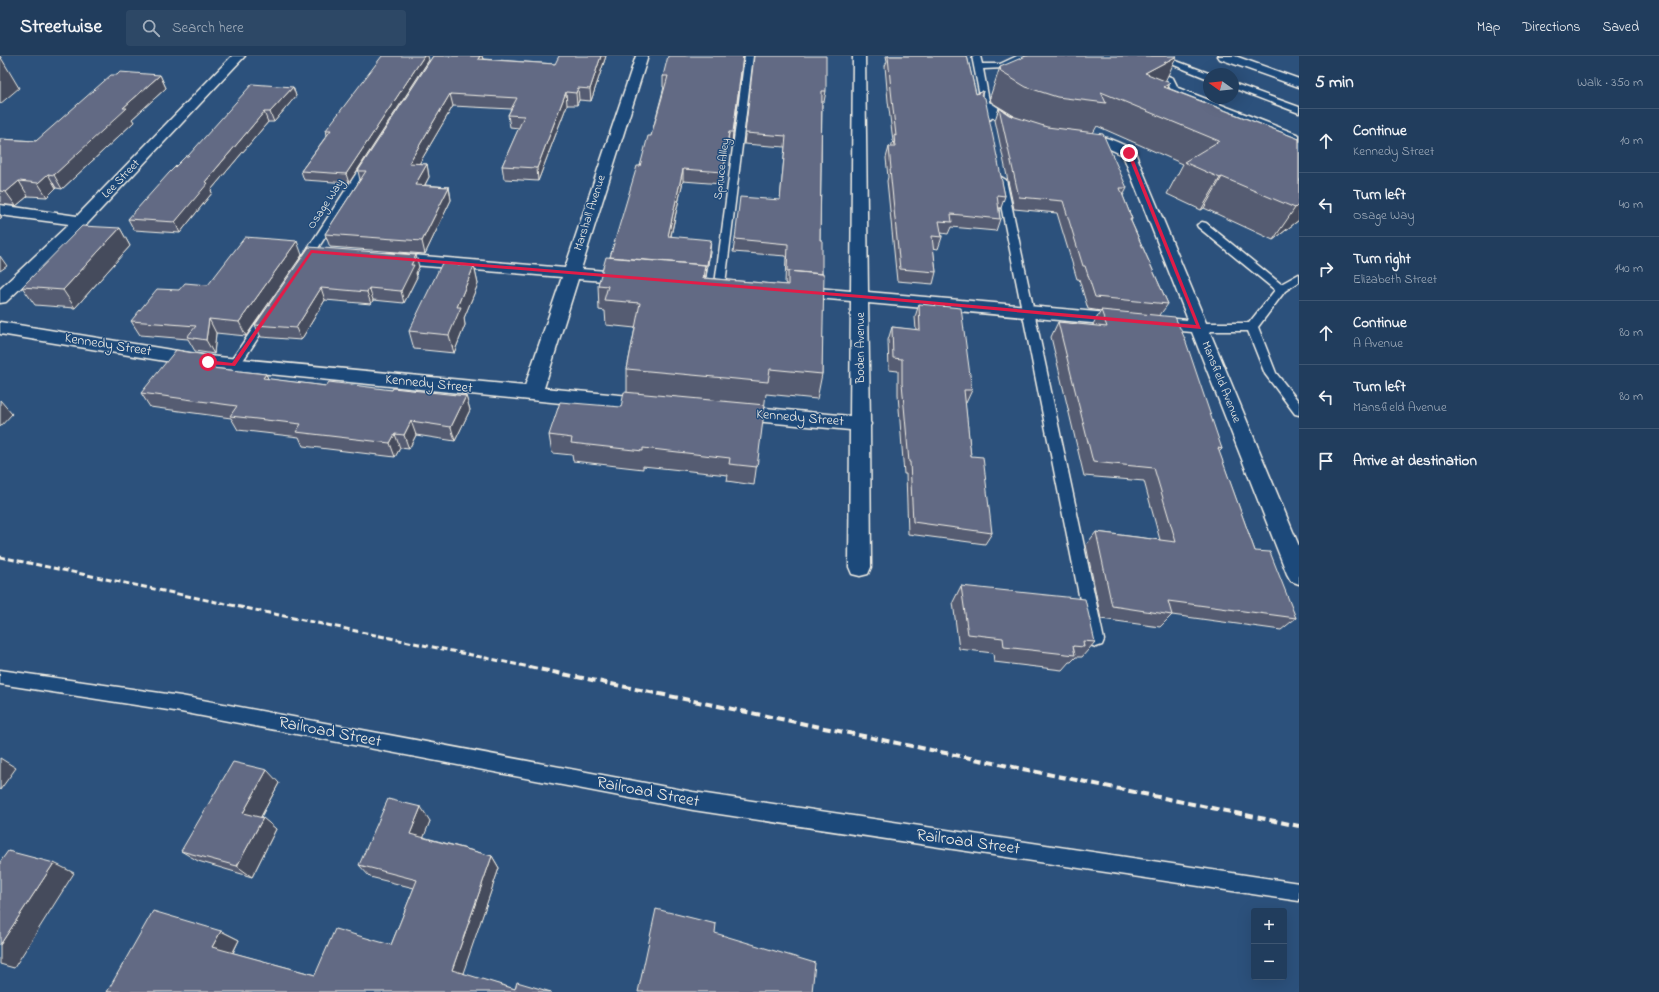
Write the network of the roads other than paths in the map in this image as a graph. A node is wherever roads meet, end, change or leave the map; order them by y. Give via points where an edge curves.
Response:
1 (239, 56) edge
2 (642, 56) edge
3 (749, 56) edge
4 (859, 56) edge
5 (1024, 56) edge
6 (1156, 56) edge
7 (1224, 56) edge
8 (977, 61) edge
9 (1143, 69) edge
10 (1203, 74) edge
11 (1299, 83) edge
12 (1239, 87) edge
13 (1175, 90) junction
14 (986, 106) junction
15 (1299, 110) edge
16 (1178, 111) edge
17 (990, 129) edge
18 (1037, 131) edge
19 (1058, 136) edge
20 (1299, 138) edge
21 (374, 154) edge
22 (998, 167) edge
23 (0, 210) edge
24 (81, 221) junction
25 (1202, 225) dead end
26 (374, 257) edge
27 (298, 270) edge
28 (571, 273) junction
29 (1299, 277) edge
30 (649, 279) edge
31 (720, 284) edge
32 (1282, 289) junction
33 (782, 290) edge
34 (861, 296) junction
35 (0, 298) edge
36 (272, 308) edge
37 (1028, 312) junction
38 (1199, 327) junction
39 (1252, 327) junction
40 (0, 328) edge
41 (234, 365) junction
42 (532, 394) junction
43 (673, 407) edge
44 (720, 411) edge
45 (1299, 411) edge
46 (861, 424) junction
47 (860, 567) dead end
48 (1299, 574) edge
49 (1096, 640) edge
50 (0, 677) edge
51 (1299, 892) edge

1 - 24 street, Lee Street
2 - 28 street, Marshall Avenue
3 - 31 lane, Spruce Alley
4 - 34 street, Boden Avenue
5 - 8 lane via 1001,66
6 - 10 lane
7 - 11 street
8 - 14 lane
9 - 13 lane via 1170,79
12 - 15 lane
13 - 16 lane via 1169,102
13 - 20 lane
14 - 17 lane
14 - 18 street via 1010,122
19 - 38 street, Mansfield Avenue via 1104,141 1129,153
21 - 27 lane, Osage Way via 319,252
22 - 37 lane
23 - 24 street
24 - 35 street, Lee Street
25 - 32 lane
26 - 28 street
28 - 30 street
28 - 42 street, Marshall Avenue
29 - 32 lane
32 - 39 lane
33 - 34 street
34 - 37 street
34 - 46 street, Boden Avenue
36 - 41 lane
37 - 38 street
37 - 49 lane
38 - 39 lane
38 - 48 street, Mansfield Avenue
39 - 45 lane via 1270,374
40 - 41 street, Kennedy Street
41 - 42 street, Kennedy Street
42 - 43 street, Kennedy Street
44 - 46 street, Kennedy Street
46 - 47 street, Boden Avenue
50 - 51 lane, Railroad Street via 181,704 693,801

